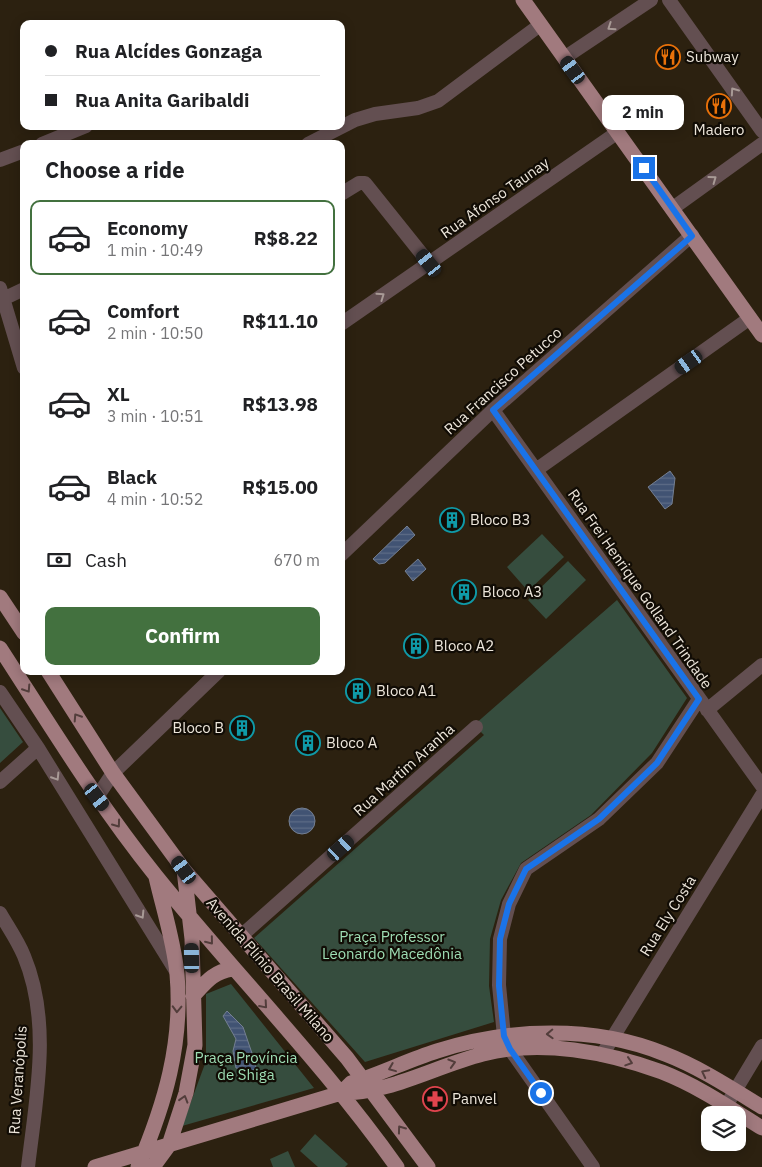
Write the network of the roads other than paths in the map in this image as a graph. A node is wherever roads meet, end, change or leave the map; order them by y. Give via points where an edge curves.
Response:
1 (523, 0) edge
2 (651, 0) edge
3 (669, 0) edge
4 (540, 24) junction
5 (564, 58) junction
6 (345, 125) edge
7 (76, 130) edge
8 (335, 130) edge
9 (762, 131) edge
10 (618, 132) junction
11 (52, 140) edge
12 (316, 140) edge
13 (762, 144) edge
14 (20, 152) edge
15 (0, 160) edge
16 (345, 192) edge
17 (673, 208) junction
18 (692, 236) junction
19 (429, 263) junction
20 (20, 289) edge
21 (2, 294) edge
22 (750, 318) junction
23 (345, 321) edge
24 (762, 335) edge
25 (20, 355) edge
26 (493, 410) junction
27 (536, 470) junction
28 (345, 551) edge
29 (0, 597) edge
30 (20, 628) edge
31 (0, 648) edge
32 (762, 665) edge
33 (51, 675) edge
34 (215, 675) edge
35 (0, 692) edge
36 (703, 705) junction
37 (476, 728) dead end
38 (38, 748) junction
39 (113, 773) junction
40 (0, 782) edge
41 (762, 786) edge
42 (762, 795) edge
43 (97, 797) junction
44 (184, 870) junction
45 (155, 875) junction
46 (0, 913) edge
47 (188, 914) junction
48 (241, 936) junction
49 (232, 969) junction
50 (177, 972) junction
51 (193, 996) junction
52 (611, 1039) junction
53 (507, 1042) junction
54 (762, 1046) edge
55 (602, 1055) junction
56 (369, 1085) junction
57 (735, 1091) junction
58 (341, 1093) junction
59 (726, 1106) joint
60 (762, 1107) edge
61 (746, 1118) edge
62 (762, 1128) edge
63 (169, 1146) junction
64 (144, 1152) junction
65 (28, 1167) edge
66 (95, 1167) edge
67 (138, 1167) edge
68 (153, 1167) edge
69 (397, 1167) edge
70 (428, 1167) edge
71 (593, 1167) edge

1 - 4 main road
2 -> 5 street
9 -> 3 street
4 - 5 main road
4 - 6 street via 438,101 418,108 375,114
5 - 10 main road
7 - 11 street
8 - 12 street
10 - 17 main road
10 - 19 street, Rua Afonso Taunay
17 -> 13 street
14 - 15 street
16 - 19 street via 359,183 365,184
17 - 18 main road
18 - 22 main road
18 - 26 street, Rua Francisco Petucco
23 -> 19 street, Rua Afonso Taunay
20 - 21 street
21 - 25 street
22 - 24 main road
22 - 27 street
26 - 27 street, Rua Frei Henrique Golland Trindade
26 - 28 street, Rua Francisco Petucco
27 - 36 street, Rua Frei Henrique Golland Trindade
29 - 30 main road
31 -> 43 main road, Avenida Plínio Brasil Milano
32 - 36 street
39 -> 33 main road, Avenida Plínio Brasil Milano
34 - 39 street
35 - 38 street
36 - 41 street, Rua Frei Henrique Golland Trindade
36 - 53 street via 657,763 599,819 526,869 509,904 500,939 499,986
37 - 48 street, Rua Martim Aranha
38 - 40 street
38 -> 50 street
39 - 43 street
39 - 44 main road, Avenida Plínio Brasil Milano
42 - 52 street, Rua Ely Costa
43 -> 45 main road, Avenida Plínio Brasil Milano
44 - 47 main road
44 - 48 main road, Avenida Plínio Brasil Milano
45 - 47 main road, Avenida Plínio Brasil Milano
45 - 50 main road
46 - 65 street, Rua Veranópolis via 24,956 41,1031
47 -> 49 main road, Avenida Plínio Brasil Milano
47 - 51 main road
48 - 56 main road, Avenida Plínio Brasil Milano
49 - 51 main road via 211,976
49 -> 58 main road, Avenida Plínio Brasil Milano
50 -> 64 main road via 176,1046 167,1093
63 -> 51 main road via 186,1093 195,1045
52 -> 53 main road via 564,1033
52 - 55 street, Rua Ely Costa
57 -> 52 main road via 665,1054
53 - 55 main road
53 - 56 main road via 438,1051
53 - 71 street
54 - 57 street
55 -> 59 main road via 663,1073
56 - 58 main road via 352,1083
70 -> 56 main road, Avenida Plínio Brasil Milano
57 - 59 street
57 - 60 main road
58 - 63 main road
58 - 69 main road, Avenida Plínio Brasil Milano
61 - 62 main road
63 - 64 main road
63 - 68 main road
64 - 66 main road
64 - 67 main road

